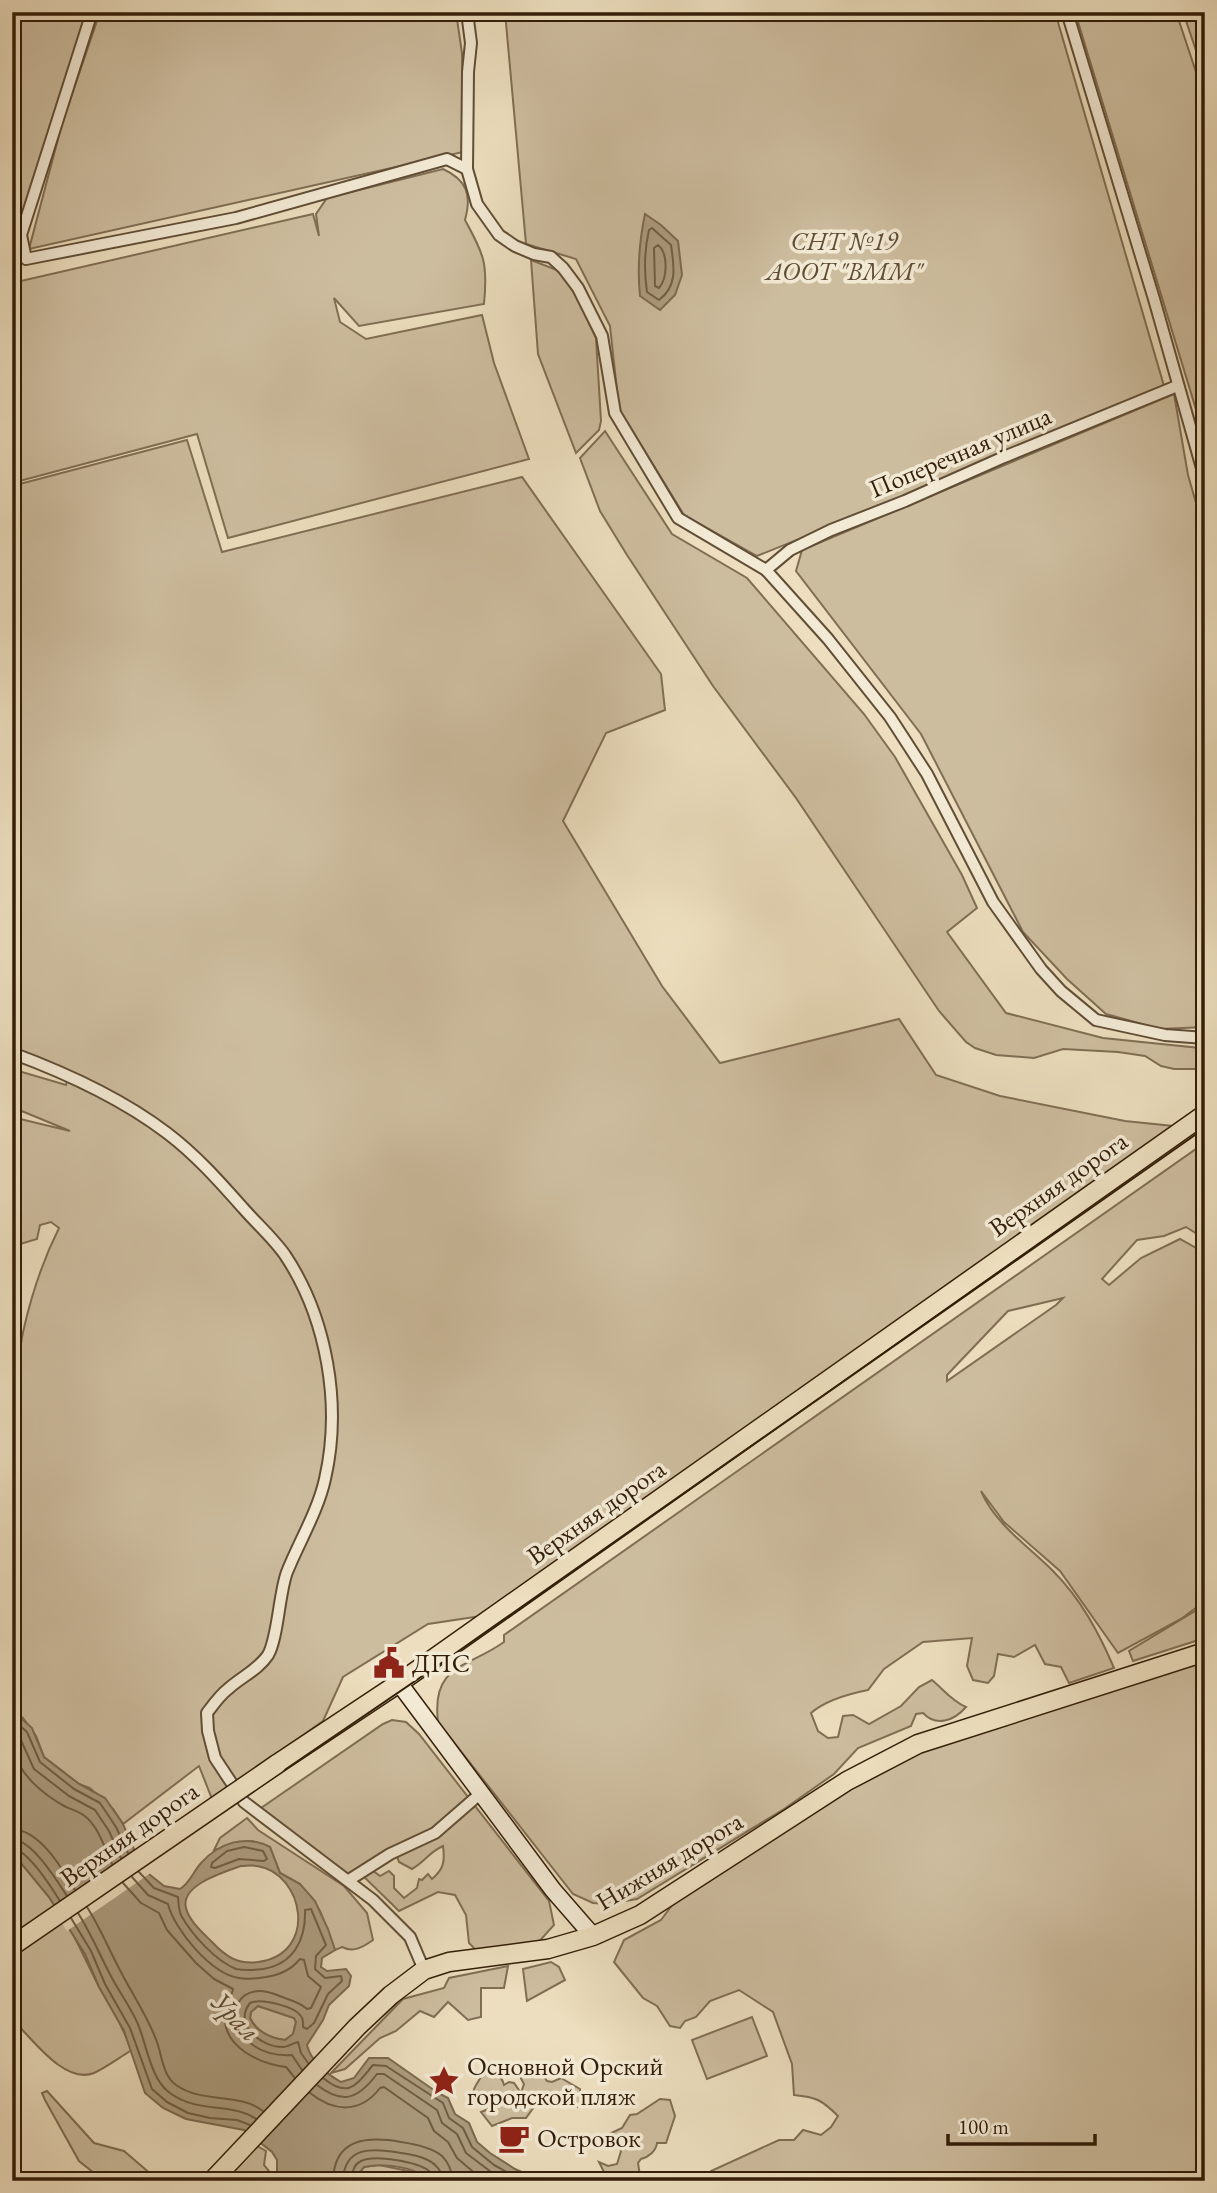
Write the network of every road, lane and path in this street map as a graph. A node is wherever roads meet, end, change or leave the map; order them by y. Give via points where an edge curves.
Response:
1 (92, 12) edge
2 (467, 12) edge
3 (1067, 12) edge
4 (467, 169) junction
5 (1177, 386) junction
6 (1203, 462) edge
7 (1205, 479) edge
8 (766, 570) junction
9 (1205, 1038) edge
10 (12, 1053) edge
11 (1205, 1114) edge
12 (1205, 1652) edge
13 (399, 1683) junction
14 (481, 1793) junction
15 (349, 1880) junction
16 (593, 1936) junction
17 (12, 1947) edge
18 (424, 1969) junction
19 (218, 2174) edge

1 - 4 street via 21,235 26,259 236,218 447,159
2 - 4 street via 471,43
3 - 5 street
4 - 8 street via 477,204 499,235 524,250 551,257 578,288 602,336 615,413 678,518
5 - 6 street
5 - 8 street, Поперечная улица via 831,530 790,550
6 - 7 street
8 - 9 street via 890,717 927,774 993,902 1061,991 1105,1023
10 - 15 street via 56,1069 115,1100 190,1152 284,1253 312,1305 329,1381 325,1481 286,1575 270,1652 207,1713 215,1758 244,1802
11 - 13 main road, Верхняя дорога
12 - 16 main road, Нижняя дорога via 918,1744 847,1781 640,1915
13 - 14 main road
13 - 17 main road, Верхняя дорога, bridge
14 - 15 street via 435,1833
14 - 16 main road
15 - 18 street via 410,1937
16 - 18 main road, Нижняя дорога via 548,1949
18 - 19 main road, Нижняя дорога via 357,2028

